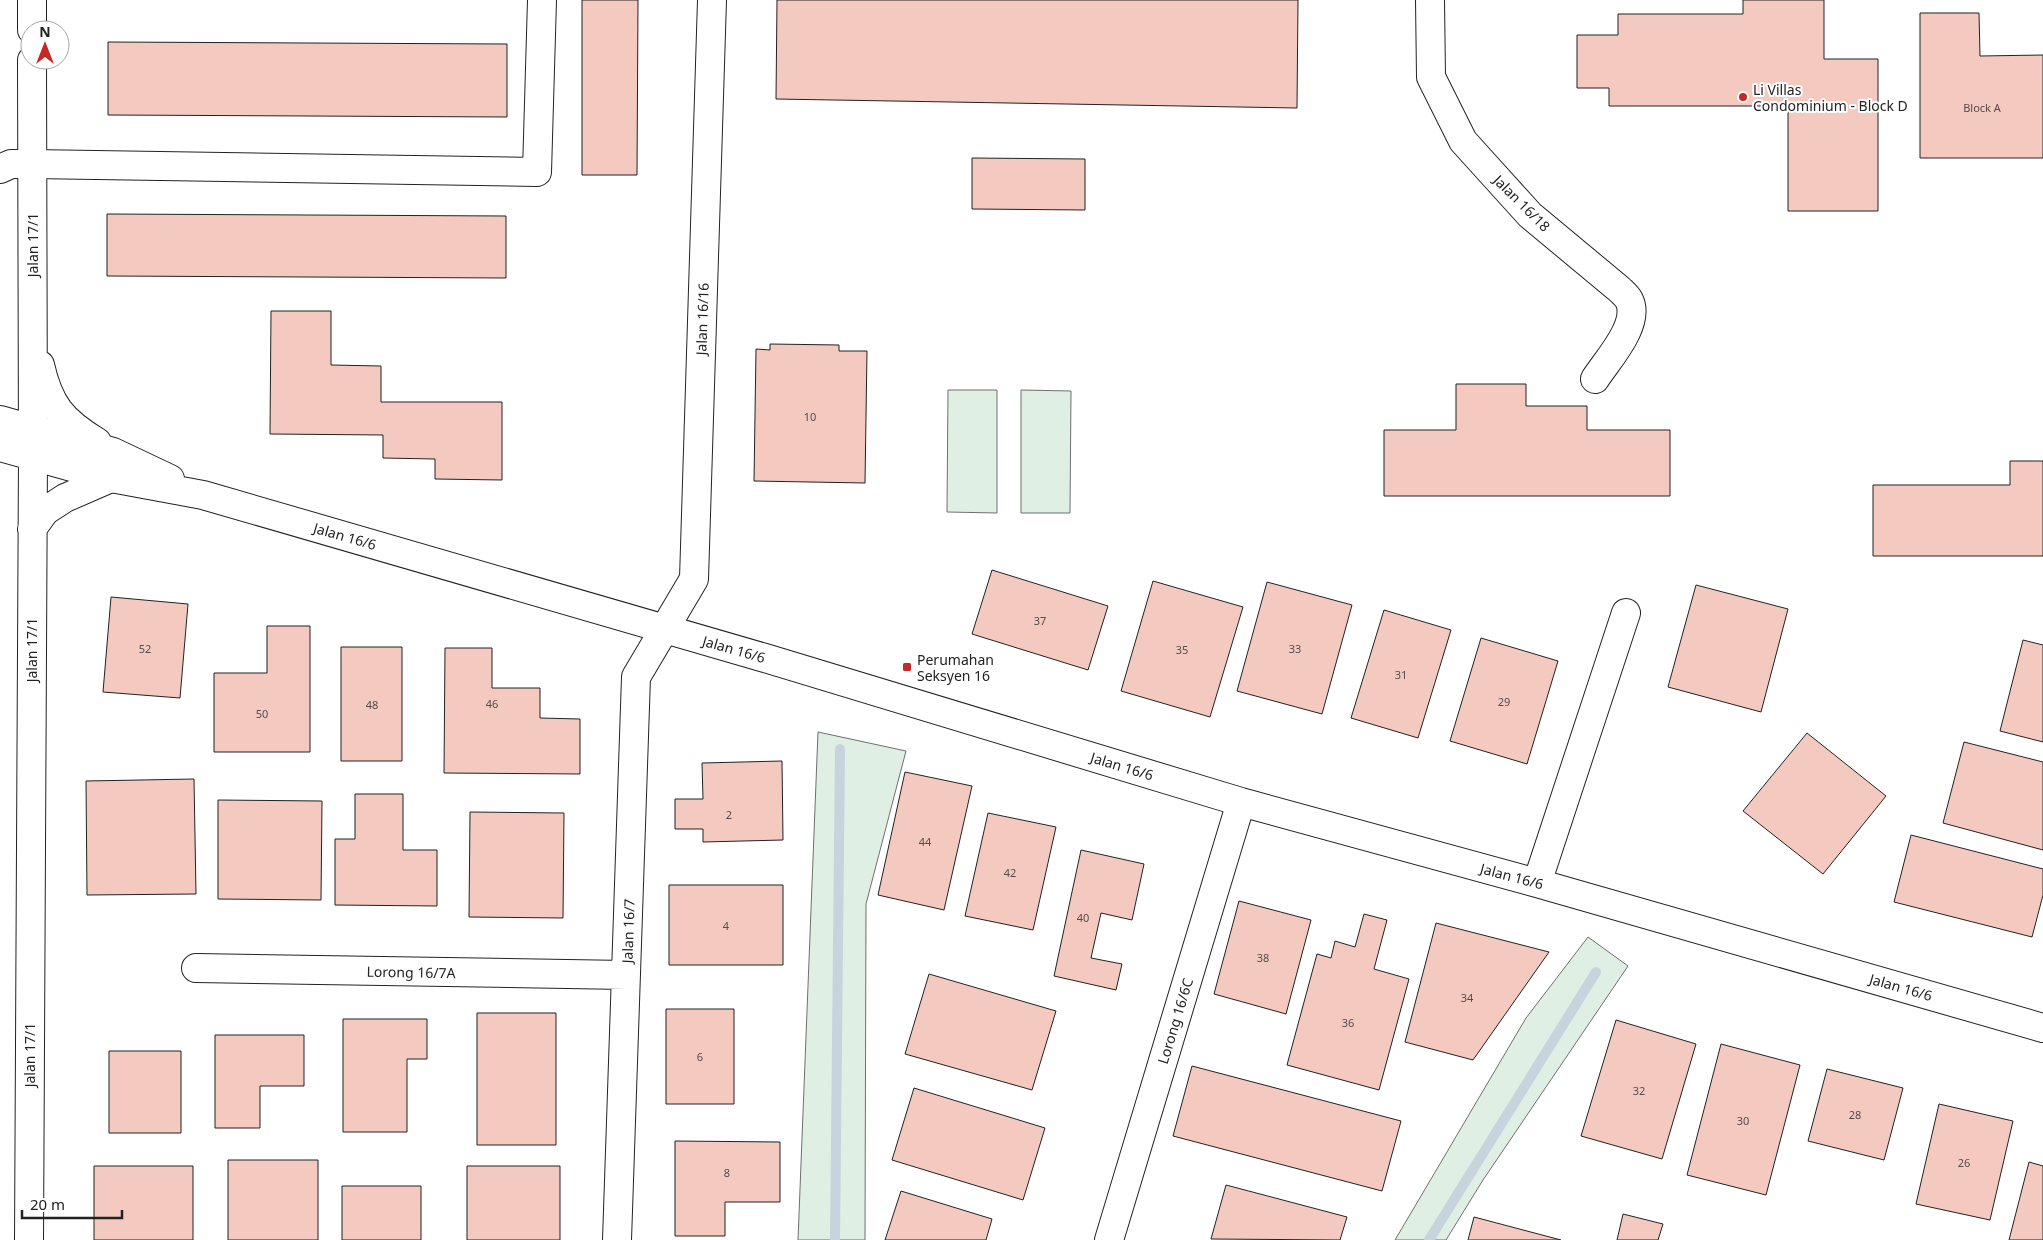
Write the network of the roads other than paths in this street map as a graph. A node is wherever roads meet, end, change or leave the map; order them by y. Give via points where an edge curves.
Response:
1 (32, 0) edge
2 (542, 0) edge
3 (712, 0) edge
4 (1430, 0) edge
5 (32, 20) edge
6 (32, 70) edge
7 (32, 164) junction
8 (0, 169) edge
9 (32, 330) junction
10 (1595, 379) dead end
11 (0, 420) edge
12 (33, 430) junction
13 (0, 446) edge
14 (33, 456) junction
15 (112, 465) junction
16 (32, 529) junction
17 (1626, 613) dead end
18 (665, 630) junction
19 (1241, 802) junction
20 (1537, 883) junction
21 (196, 968) dead end
22 (626, 975) junction
23 (2043, 1028) edge
24 (28, 1240) edge
25 (617, 1240) edge
26 (1109, 1240) edge

1 - 5 street
2 - 7 street via 537,172
3 - 18 street, Jalan 16/16 via 694,579
4 - 10 street, Jalan 16/18 via 1431,77 1463,141 1530,215 1629,300 1632,312 1630,328
6 - 7 street, Jalan 17/1
7 - 8 street via 11,164
7 - 9 street, Jalan 17/1
9 - 12 street, Jalan 17/1
9 - 15 street via 45,390 58,410
11 - 12 street, Jalan 16/6
12 - 14 street, Jalan 17/1
12 - 15 street, Jalan 16/6
13 - 14 street, Jalan 16/6
14 - 15 street, Jalan 16/6
14 - 16 street, Jalan 17/1
15 - 16 street via 45,511
15 - 18 street, Jalan 16/6 via 203,495
16 - 24 street, Jalan 17/1
17 - 20 street
18 - 19 street, Jalan 16/6
18 - 22 street, Jalan 16/7 via 636,677
19 - 20 street, Jalan 16/6
19 - 26 street, Lorong 16/6C
20 - 23 street, Jalan 16/6
21 - 22 street, Lorong 16/7A
22 - 25 street, Jalan 16/7

